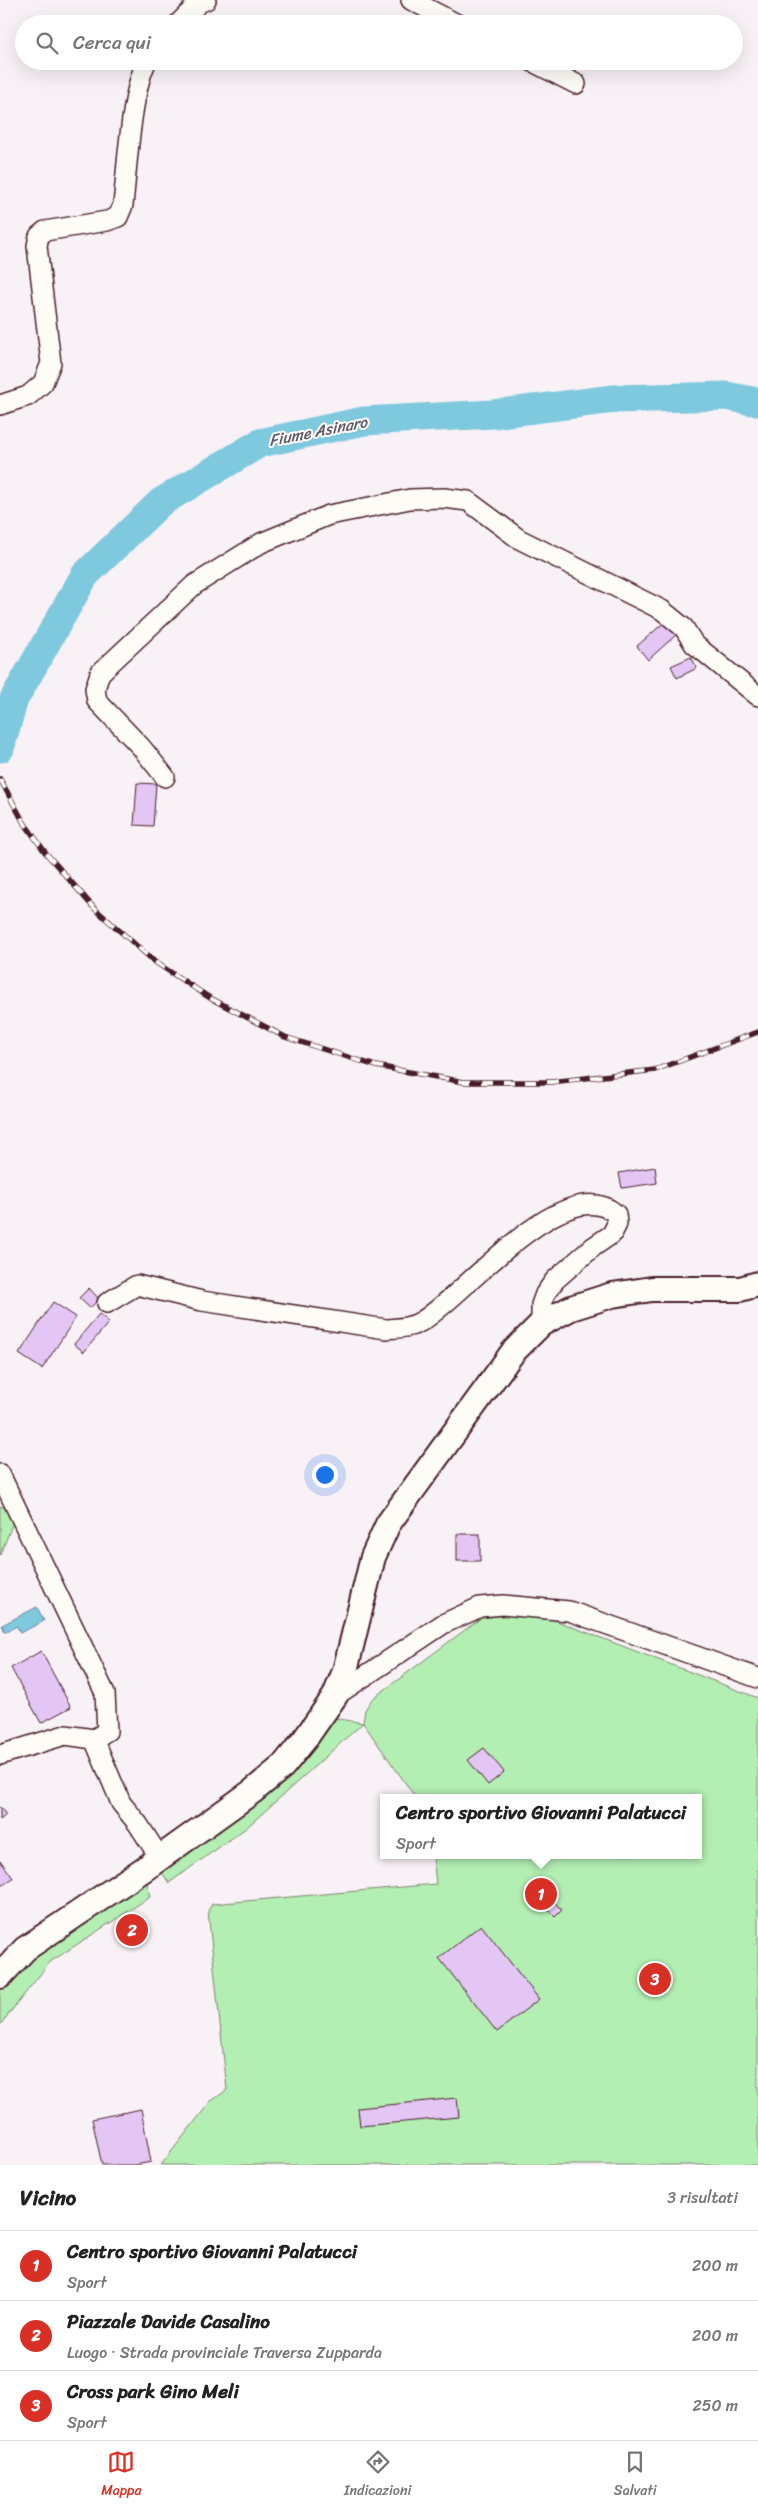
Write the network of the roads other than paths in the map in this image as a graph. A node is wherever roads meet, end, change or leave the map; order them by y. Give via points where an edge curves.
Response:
1 (206, 0) edge
2 (411, 0) edge
3 (187, 15) edge
4 (440, 15) edge
5 (142, 70) edge
6 (549, 70) edge
7 (576, 84) dead end
8 (0, 405) edge
9 (758, 696) edge
10 (165, 777) dead end
11 (758, 1284) edge
12 (107, 1303) dead end
13 (541, 1324) junction
14 (0, 1474) edge
15 (758, 1678) edge
16 (335, 1696) junction
17 (94, 1739) junction
18 (0, 1755) edge
19 (160, 1858) junction
20 (0, 1976) edge

1 - 3 street
2 - 4 street
5 - 8 street via 118,217 45,231 39,236 37,246 50,368 43,383 28,396
6 - 7 street
9 - 10 street via 694,644 684,628 662,610 519,539 468,501 410,499 329,515 261,543 194,585 100,673 95,689 97,701
11 - 13 main road via 740,1289 652,1289 612,1295 572,1308
12 - 13 street via 137,1285 202,1301 386,1329 404,1328 421,1322 450,1301 517,1239 546,1218 575,1207 595,1204 609,1208 616,1214 617,1224 612,1234 555,1280 541,1305
13 - 16 main road via 513,1352 388,1524 373,1557 355,1637
14 - 17 street via 105,1693 107,1731
15 - 16 street via 569,1611 503,1605 480,1607 443,1624
16 - 19 main road via 283,1766
17 - 18 street via 65,1735
17 - 19 street via 121,1803
19 - 20 main road via 25,1949

